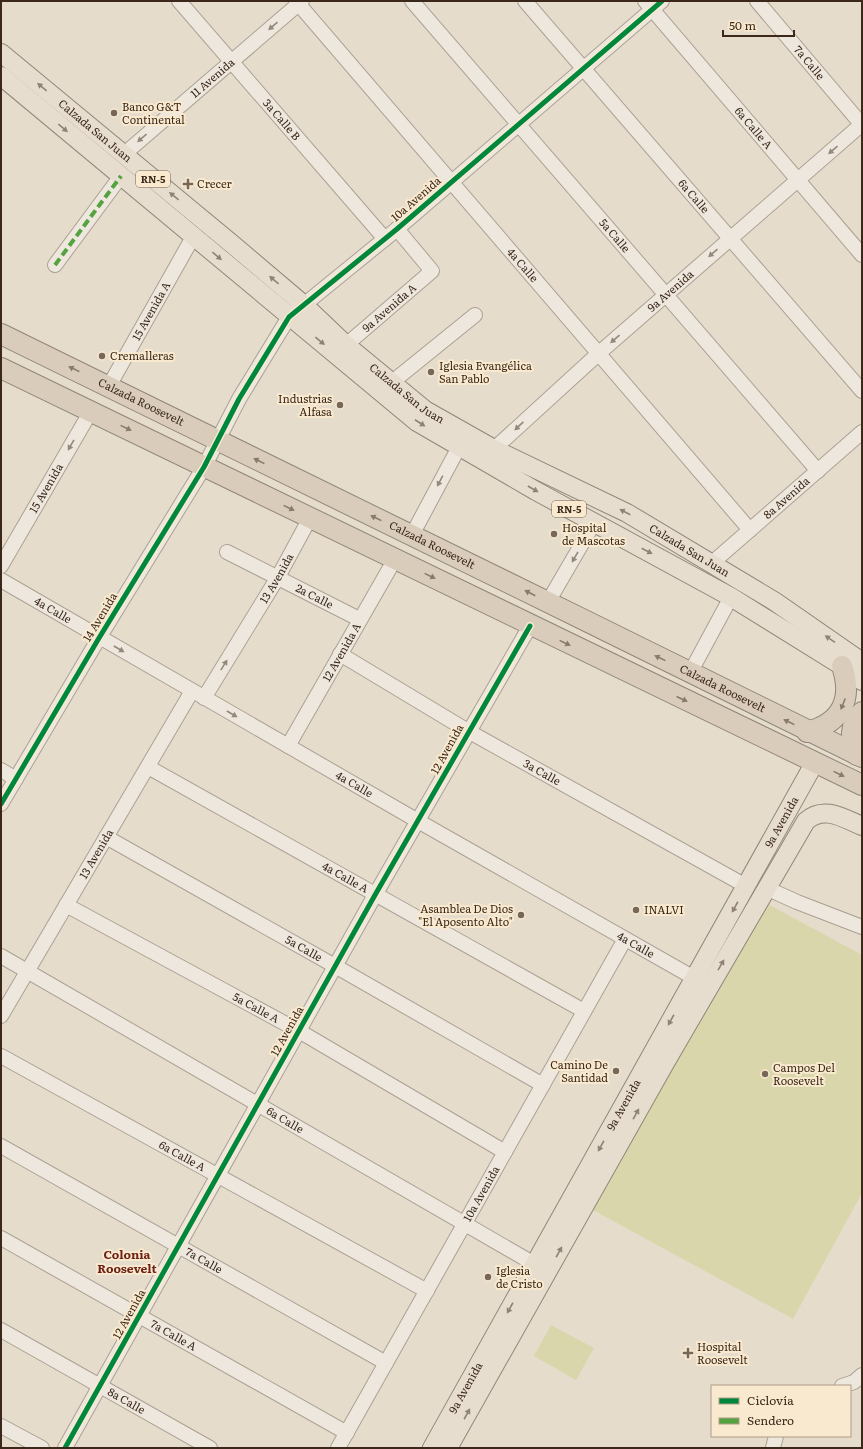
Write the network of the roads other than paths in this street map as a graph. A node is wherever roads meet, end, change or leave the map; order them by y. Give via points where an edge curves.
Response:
1 (179, 1) edge
2 (412, 1) edge
3 (525, 1) edge
4 (757, 1) edge
5 (299, 2) edge
6 (653, 4) edge
7 (1, 53) edge
8 (232, 62) junction
9 (584, 69) junction
10 (1, 76) edge
11 (519, 124) junction
12 (862, 125) edge
13 (123, 155) junction
14 (121, 176) junction
15 (797, 180) junction
16 (452, 182) junction
17 (397, 229) junction
18 (193, 237) junction
19 (385, 239) junction
20 (730, 239) junction
21 (862, 255) edge
22 (55, 265) dead end
23 (665, 295) junction
24 (304, 305) junction
25 (475, 315) dead end
26 (289, 317) junction
27 (1, 334) edge
28 (346, 344) junction
29 (598, 354) junction
30 (1, 368) edge
31 (391, 383) junction
32 (109, 386) junction
33 (862, 391) edge
34 (91, 411) junction
35 (862, 432) edge
36 (216, 440) junction
37 (459, 447) junction
38 (491, 456) junction
39 (204, 467) junction
40 (818, 471) junction
41 (310, 518) junction
42 (594, 523) junction
43 (750, 530) junction
44 (412, 535) junction
45 (227, 552) dead end
46 (395, 559) junction
47 (712, 563) junction
48 (1, 566) edge
49 (278, 577) junction
50 (1, 580) edge
51 (730, 597) junction
52 (548, 602) junction
53 (360, 619) junction
54 (530, 626) junction
55 (99, 638) junction
56 (340, 654) junction
57 (862, 662) edge
58 (842, 666) junction
59 (690, 673) junction
60 (862, 681) edge
61 (198, 695) junction
62 (862, 712) edge
63 (468, 731) junction
64 (808, 732) junction
65 (288, 746) junction
66 (860, 756) edge
67 (815, 762) junction
68 (148, 766) junction
69 (1, 770) edge
70 (16, 779) junction
71 (862, 785) edge
72 (1, 804) edge
73 (418, 822) junction
74 (862, 826) edge
75 (106, 837) junction
76 (746, 886) junction
77 (766, 888) junction
78 (375, 895) junction
79 (66, 905) junction
80 (862, 927) edge
81 (625, 939) junction
82 (1, 956) edge
83 (335, 966) junction
84 (27, 971) junction
85 (702, 983) junction
86 (584, 1012) junction
87 (1, 1016) edge
88 (299, 1031) junction
89 (1, 1056) edge
90 (543, 1085) junction
91 (258, 1105) junction
92 (1, 1146) edge
93 (505, 1152) junction
94 (218, 1175) junction
95 (465, 1223) junction
96 (1, 1238) edge
97 (178, 1246) junction
98 (541, 1268) junction
99 (427, 1291) junction
100 (139, 1316) junction
101 (1, 1330) edge
102 (386, 1363) junction
103 (862, 1375) edge
104 (100, 1385) junction
105 (845, 1385) edge
106 (851, 1387) edge
107 (862, 1388) edge
108 (1, 1426) edge
109 (347, 1433) junction
110 (776, 1437) edge
111 (42, 1448) edge
112 (65, 1448) edge
113 (210, 1448) edge
114 (338, 1448) edge
115 (432, 1448) edge
116 (448, 1448) edge
117 (773, 1448) edge

1 - 8 street, 3a Calle B
2 - 11 street, 5a Calle
3 - 9 street, 6a Calle
4 - 12 street, 7a Calle
5 -> 8 street, 11 Avenida
5 - 16 street, 4a Calle
6 - 9 street, 10a Avenida
6 - 15 street, 6a Calle A
13 -> 7 main road, Calzada San Juan / RN-5
8 -> 13 street, 11 Avenida
8 - 19 street, 3a Calle B
9 - 11 street, 10a Avenida
9 - 20 street, 6a Calle
10 -> 14 main road, Calzada San Juan / RN-5
11 - 16 street, 10a Avenida
11 - 23 street, 5a Calle
12 -> 15 street, 9a Avenida
24 -> 13 main road, Calzada San Juan / RN-5
14 - 18 main road, Calzada San Juan / RN-5
14 - 22 street
15 - 20 street, 9a Avenida
15 - 21 street, 6a Calle A
16 - 17 street, 10a Avenida
16 - 29 street, 4a Calle
17 - 19 street, 10a Avenida
17 - 28 street, 9a Avenida A via 432,271
18 -> 26 main road, Calzada San Juan / RN-5
18 - 32 street, 15 Avenida A
19 - 24 street, 10a Avenida
20 -> 23 street, 9a Avenida
20 - 33 street, 6a Calle
23 -> 29 street, 9a Avenida
23 - 40 street, 5a Calle
24 - 26 street, 10a Avenida
24 - 28 main road, Calzada San Juan / RN-5
25 - 31 street
26 - 36 street, 10a Avenida
26 -> 37 main road, Calzada San Juan / RN-5 via 417,422
32 -> 27 highway, Calzada Roosevelt
28 - 31 main road, Calzada San Juan / RN-5
29 -> 38 street, 9a Avenida
29 - 43 street, 4a Calle
30 - 34 highway
31 - 38 main road, Calzada San Juan / RN-5
32 - 36 highway, Calzada Roosevelt
34 -> 39 highway
34 -> 48 street, 15 Avenida
35 - 40 street, 8a Avenida
36 - 39 street, 14 Avenida
44 -> 36 highway, Calzada Roosevelt
37 - 38 main road, Calzada San Juan / RN-5
37 -> 44 street
38 -> 42 main road, Calzada San Juan / RN-5
47 -> 38 main road, Calzada San Juan / RN-5 via 627,512
39 -> 41 highway
39 - 55 street, 14 Avenida
40 - 43 street, 8a Avenida
41 - 46 highway
41 - 49 street, 13 Avenida
42 -> 51 main road, Calzada San Juan / RN-5
42 -> 52 street
43 - 47 street, 8a Avenida
52 -> 44 highway, Calzada Roosevelt
45 - 49 street, 2a Calle
46 - 53 street, 12 Avenida A
46 -> 54 highway
57 -> 47 main road, Calzada San Juan / RN-5 via 774,601
49 - 53 street, 2a Calle
61 -> 49 street, 13 Avenida
50 - 55 street, 4a Calle
51 - 58 main road, Calzada San Juan / RN-5
51 - 59 street
59 -> 52 highway, Calzada Roosevelt
53 - 56 street, 12 Avenida A
54 - 63 street, 12 Avenida
54 -> 67 highway
55 -> 61 street, 4a Calle
55 - 70 street, 14 Avenida
56 - 63 street, 3a Calle
56 - 65 street, 12 Avenida A
58 - 60 main road, Calzada San Juan / RN-5
58 -> 64 highway via 846,678 845,703 830,723
64 -> 59 highway, Calzada Roosevelt
61 -> 65 street, 4a Calle
61 - 68 street, 13 Avenida
62 - 66 highway via 851,733 852,745
63 - 73 street, 12 Avenida
63 - 76 street, 3a Calle
64 - 66 highway, Calzada Roosevelt
65 - 73 street, 4a Calle
67 -> 71 highway
67 - 76 main road, 9a Avenida
68 - 75 street, 13 Avenida
68 - 78 street, 4a Calle A
69 - 70 street
70 - 72 street, 14 Avenida
73 - 78 street, 12 Avenida
73 - 81 street, 4a Calle
74 - 77 main road, 9a Avenida via 830,813 818,814 806,821
75 - 79 street, 13 Avenida
75 - 83 street, 5a Calle
76 -> 85 main road, 9a Avenida
77 - 80 street
85 -> 77 main road, 9a Avenida
78 - 83 street, 12 Avenida
78 - 86 street, 4a Calle A
79 - 84 street, 13 Avenida
79 - 88 street, 5a Calle A
81 - 85 street, 4a Calle
81 - 86 street, 10a Avenida
82 - 84 street, 6a Calle
83 - 88 street, 12 Avenida
83 - 90 street, 5a Calle
84 - 87 street, 13 Avenida
84 - 91 street, 6a Calle
85 - 98 main road, 9a Avenida
86 - 90 street, 10a Avenida
88 - 91 street, 12 Avenida
88 - 93 street, 5a Calle A
89 - 94 street, 6a Calle A
90 - 93 street, 10a Avenida
91 - 94 street, 12 Avenida
91 - 95 street, 6a Calle
92 - 97 street, 7a Calle
93 - 95 street, 10a Avenida
94 - 97 street, 12 Avenida
94 - 99 street, 6a Calle A
95 - 98 street, 6a Calle
95 - 99 street, 10a Avenida
96 - 100 street, 7a Calle A
97 - 100 street, 12 Avenida
97 - 102 street, 7a Calle
98 -> 115 main road, 9a Avenida
116 -> 98 main road, 9a Avenida
99 - 102 street, 10a Avenida
100 - 104 street, 12 Avenida
100 - 109 street, 7a Calle A
101 - 104 street, 8a Calle
102 - 109 street, 10a Avenida
103 - 105 street
104 - 112 street, 12 Avenida
104 - 113 street, 8a Calle
106 - 107 street
108 - 111 street
109 - 114 street, 10a Avenida
110 - 117 street

